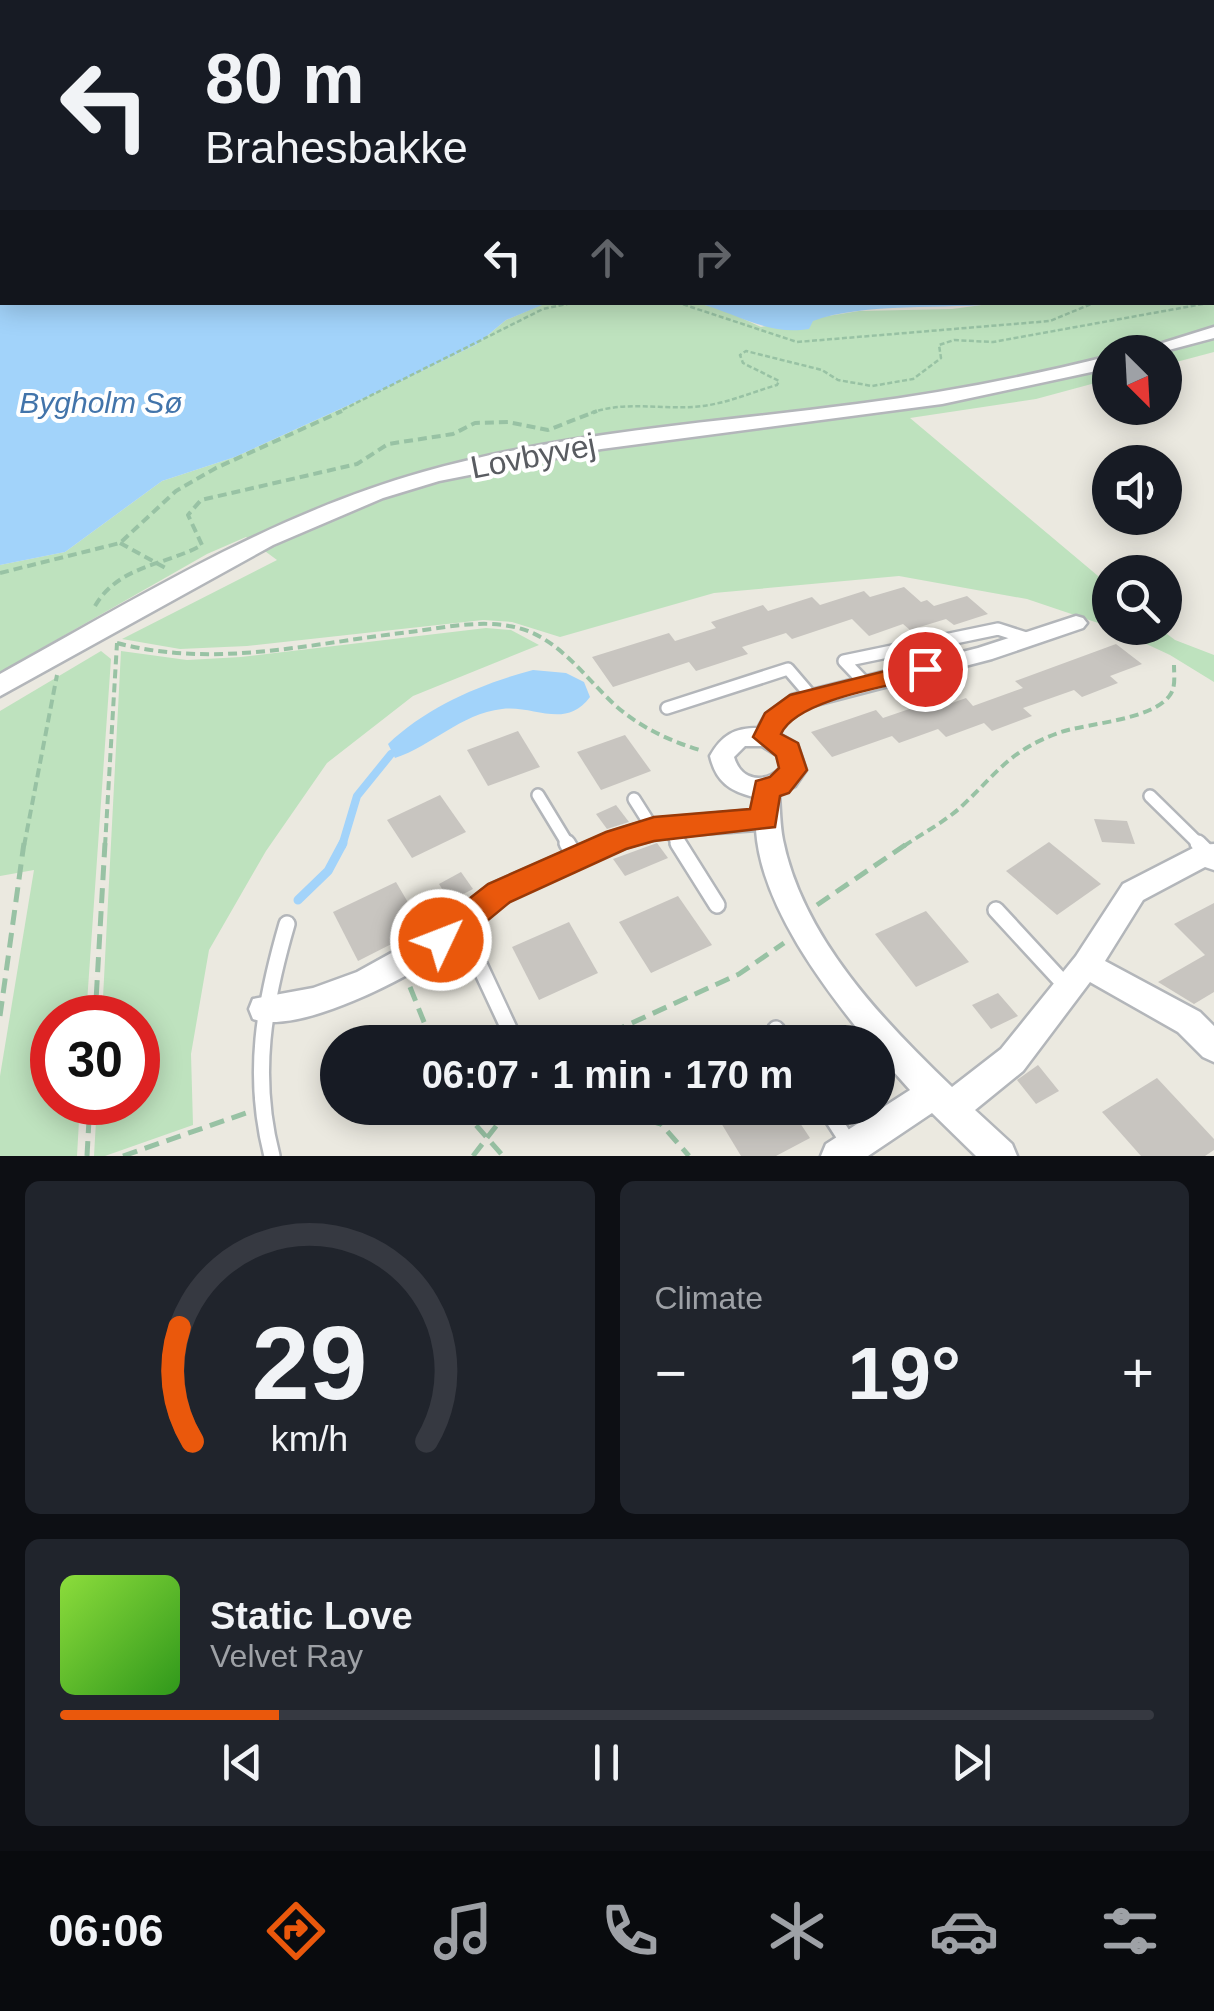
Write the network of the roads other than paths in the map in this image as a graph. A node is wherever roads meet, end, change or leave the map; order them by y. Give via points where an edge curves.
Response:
1 (1214, 332) edge
2 (1182, 341) edge
3 (1092, 367) edge
4 (1076, 624) dead end
5 (1029, 640) junction
6 (866, 684) junction
7 (0, 686) edge
8 (812, 697) junction
9 (667, 708) dead end
10 (766, 737) junction
11 (766, 789) junction
12 (538, 795) dead end
13 (1150, 796) dead end
14 (634, 799) dead end
15 (764, 819) junction
16 (661, 828) junction
17 (576, 856) junction
18 (1211, 856) edge
19 (717, 905) dead end
20 (996, 910) dead end
21 (460, 923) junction
22 (287, 924) dead end
23 (1077, 976) junction
24 (264, 1009) junction
25 (509, 1025) edge
26 (1214, 1048) edge
27 (942, 1101) junction
28 (833, 1125) edge
29 (845, 1152) edge
30 (272, 1156) edge
31 (1000, 1156) edge

1 - 2 street
3 - 7 street, Lovbyvej via 967,394 612,441 450,472 367,497 238,550
4 - 5 street
5 - 6 street
5 - 6 lane via 998,629 844,661
6 - 8 street
8 - 9 lane via 788,669
8 - 10 street via 785,710
10 - 11 street via 788,750 794,770
10 - 11 street via 733,741 722,756 722,766 738,783
11 - 15 street
12 - 17 lane
13 - 18 lane
14 - 16 lane
15 - 16 street
15 - 27 street via 799,922 850,1000
16 - 17 street
16 - 19 lane
17 - 21 street via 499,893
18 - 23 street via 1134,892
20 - 23 lane
21 - 24 street via 401,964 313,1002
21 - 25 lane
22 - 24 lane
23 - 26 street via 1189,1022
23 - 27 street via 1012,1060
24 - 30 lane via 256,1072
27 - 29 street
27 - 31 street
28 - 29 lane

